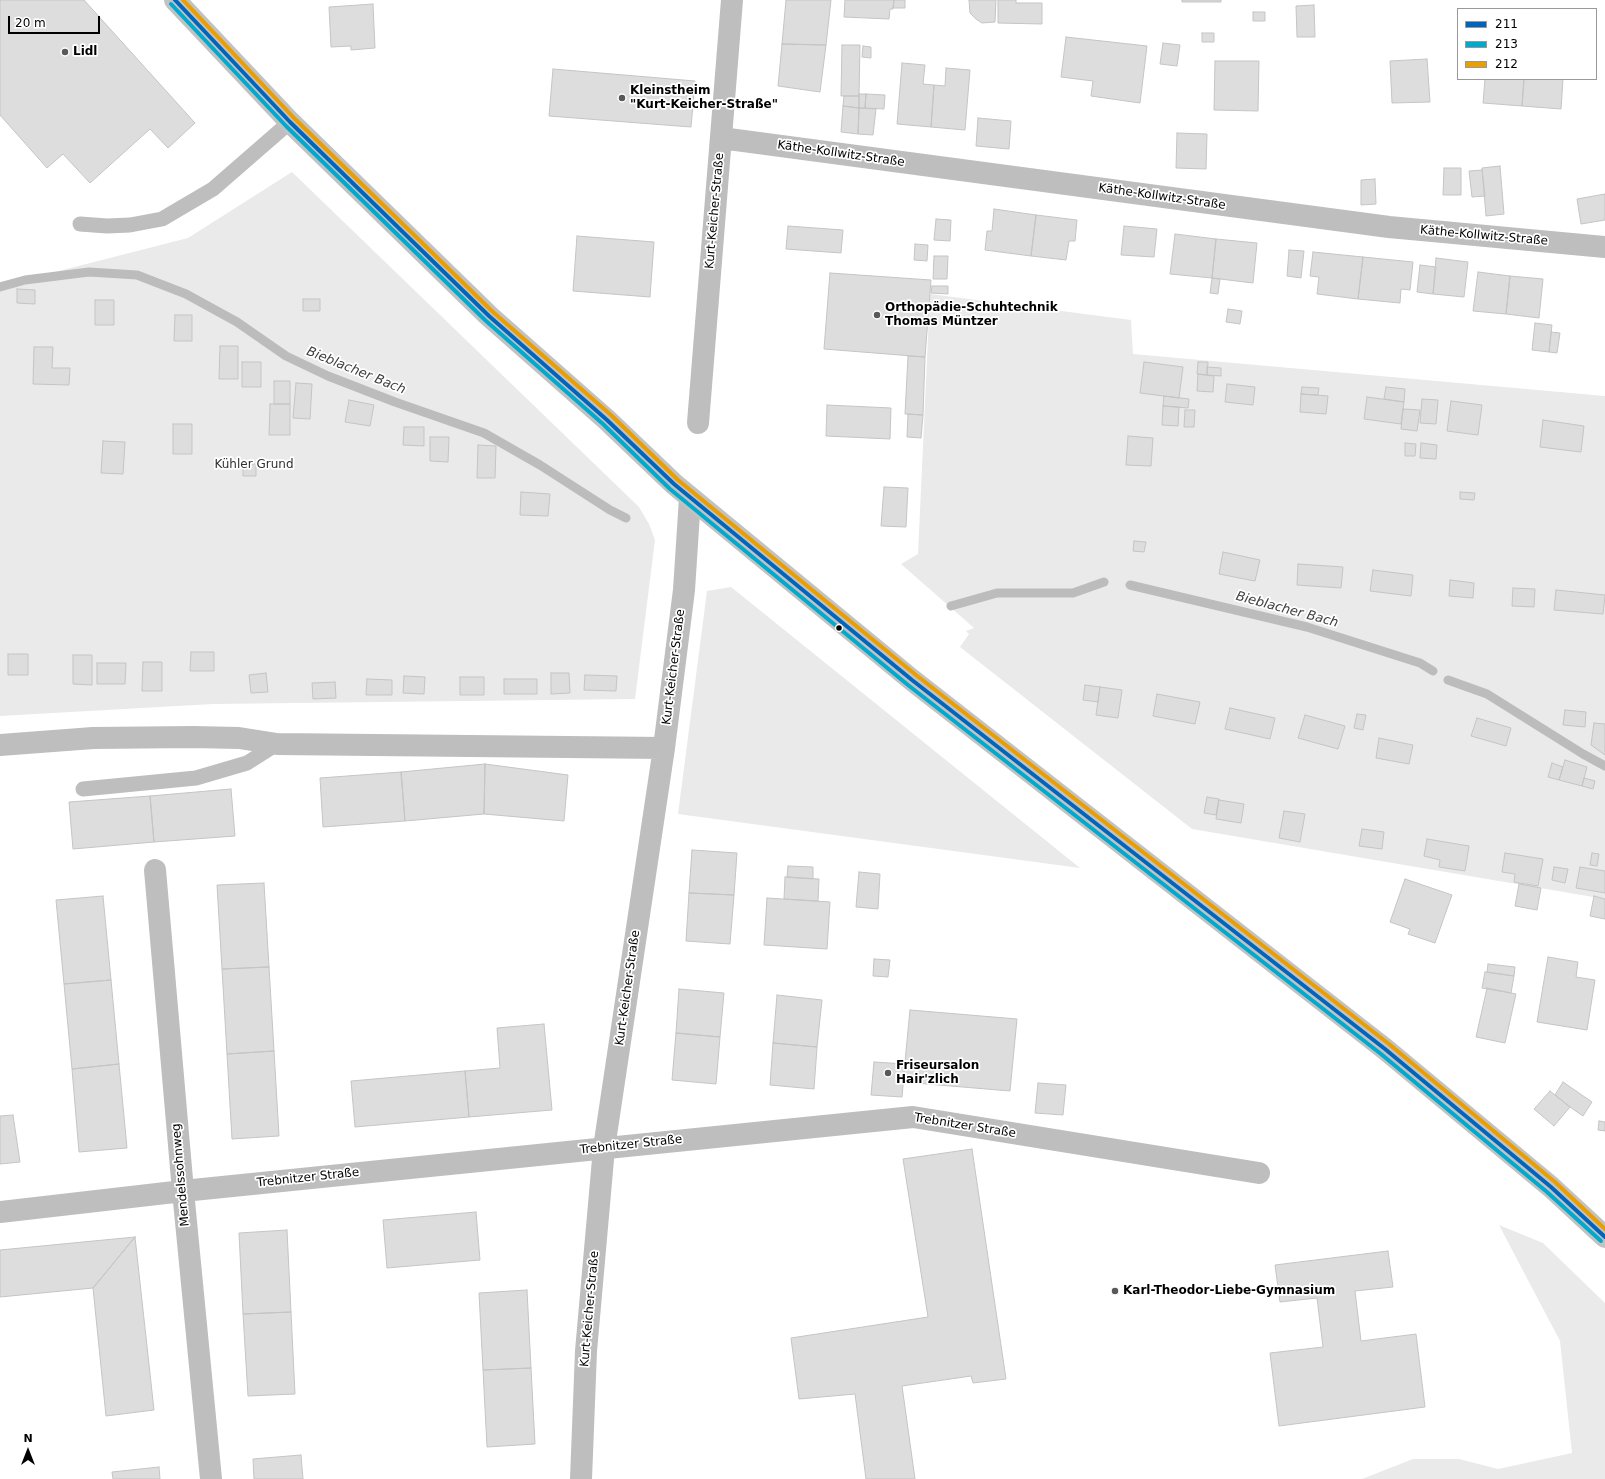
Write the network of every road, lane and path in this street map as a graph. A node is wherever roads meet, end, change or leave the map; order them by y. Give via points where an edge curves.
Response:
1 (175, 0) edge
2 (732, 0) edge
3 (290, 122) junction
4 (721, 138) junction
5 (80, 224) dead end
6 (1605, 247) edge
7 (698, 422) dead end
8 (690, 498) junction
9 (277, 744) junction
10 (0, 745) edge
11 (664, 748) junction
12 (83, 789) dead end
13 (155, 870) dead end
14 (604, 1148) junction
15 (1259, 1173) dead end
16 (183, 1191) junction
17 (0, 1212) edge
18 (1605, 1237) edge
19 (211, 1479) edge
20 (581, 1479) edge

1 - 3 main road
2 - 4 street, Kurt-Keicher-Straße
3 - 5 lane via 213,190 162,219 107,226
3 - 8 main road via 489,316 607,420
4 - 6 street, Käthe-Kollwitz-Straße via 1389,227
4 - 7 street, Kurt-Keicher-Straße
8 - 11 street, Kurt-Keicher-Straße via 684,590
8 - 18 main road via 912,680 1385,1049 1551,1187
9 - 10 street via 240,738 193,737 93,738
9 - 11 street
9 - 12 lane via 247,763 196,778
11 - 14 street, Kurt-Keicher-Straße
13 - 16 street, Mendelssohnweg
14 - 15 street, Trebnitzer Straße via 913,1117
14 - 16 street, Trebnitzer Straße
14 - 20 street, Kurt-Keicher-Straße via 586,1351
16 - 17 street, Trebnitzer Straße
16 - 19 street, Mendelssohnweg

